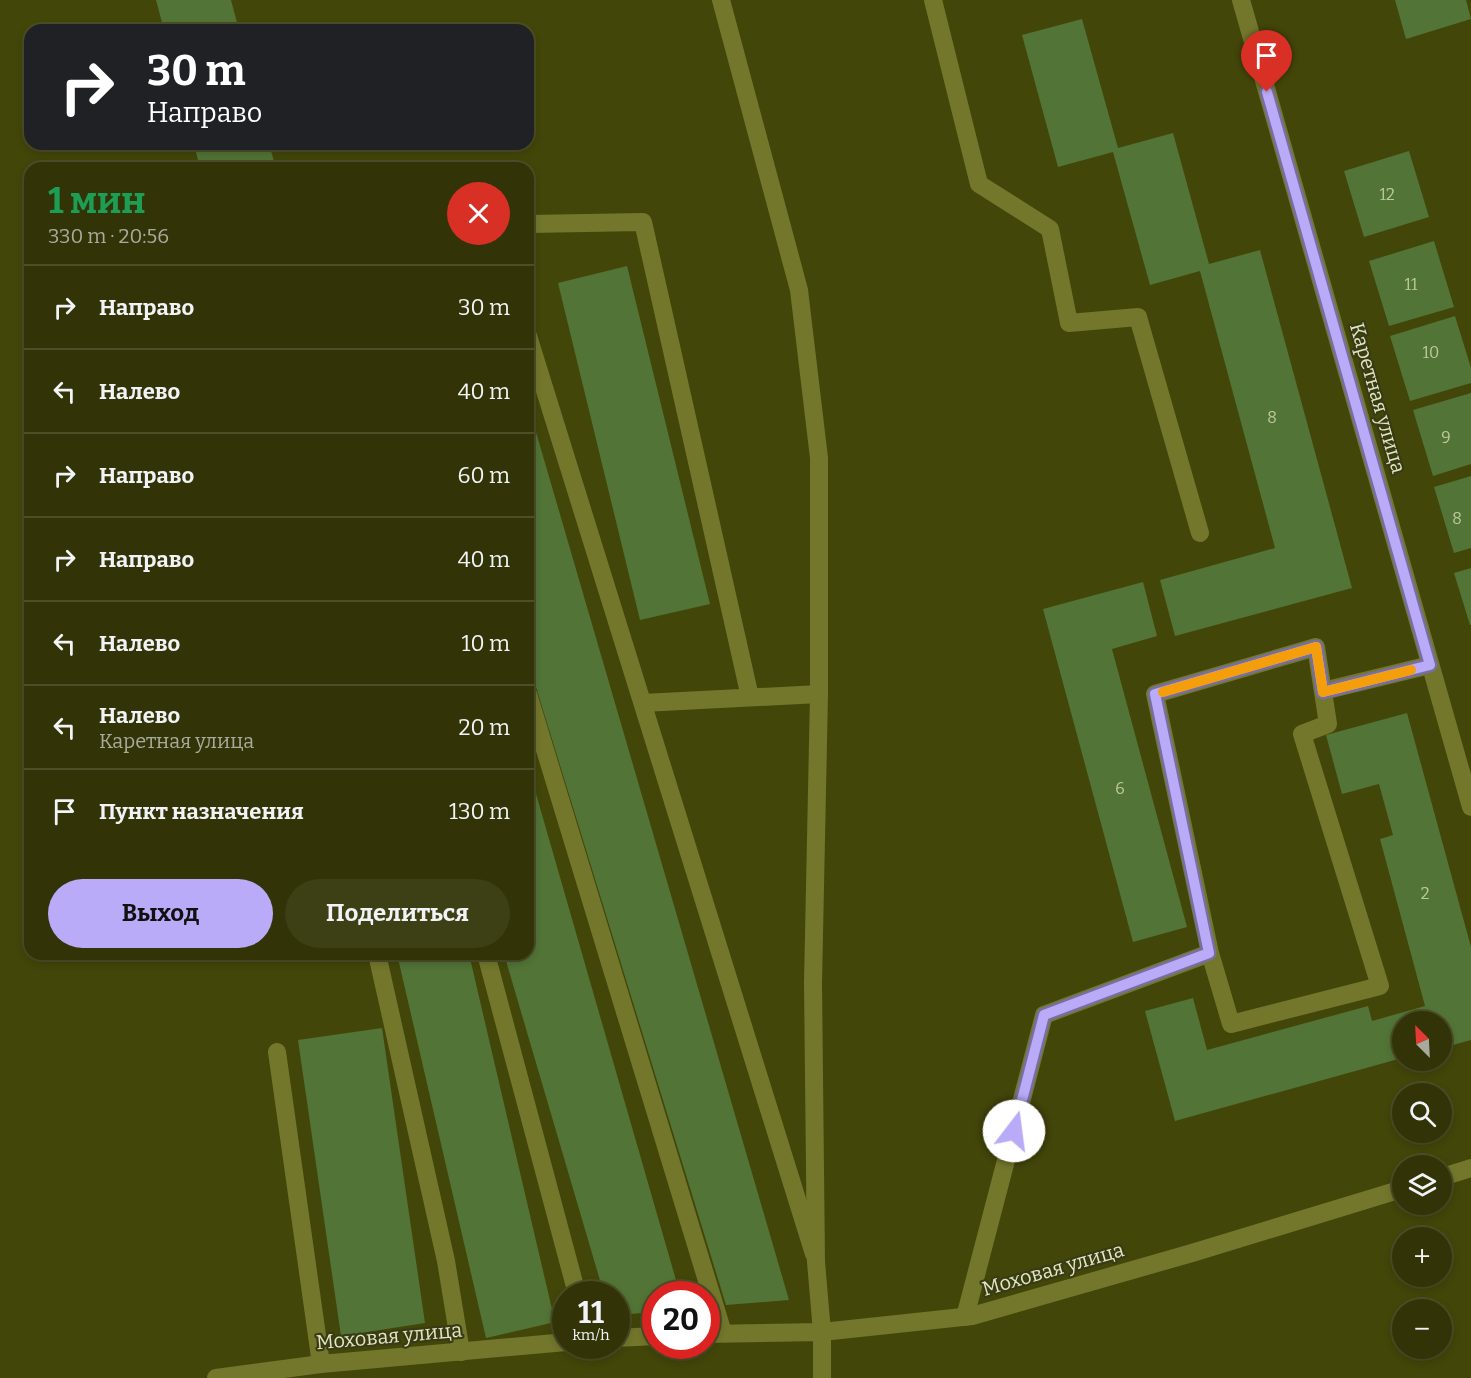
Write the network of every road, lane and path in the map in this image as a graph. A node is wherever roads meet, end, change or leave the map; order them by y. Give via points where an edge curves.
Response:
1 (721, 0) edge
2 (933, 0) edge
3 (1241, 0) edge
4 (534, 224) edge
5 (534, 355) edge
6 (1200, 533) dead end
7 (1430, 665) junction
8 (1323, 692) junction
9 (819, 694) junction
10 (750, 697) junction
11 (643, 702) junction
12 (534, 715) edge
13 (1471, 807) edge
14 (1209, 953) junction
15 (378, 960) edge
16 (488, 960) edge
17 (277, 1052) dead end
18 (1471, 1168) edge
19 (1452, 1174) edge
20 (1392, 1192) edge
21 (816, 1262) junction
22 (574, 1281) edge
23 (700, 1281) edge
24 (964, 1317) junction
25 (822, 1332) junction
26 (720, 1334) edge
27 (552, 1343) edge
28 (461, 1352) junction
29 (321, 1364) junction
30 (216, 1378) edge
31 (822, 1378) edge

1 - 9 street via 799,290 819,458
2 - 6 street via 979,184 1050,229 1069,323 1138,317
3 - 7 street, Каретная улица
4 - 10 street via 643,222
5 - 11 street
7 - 8 street
7 - 13 street, Каретная улица
8 - 14 street via 1316,647 1155,694
8 - 14 street via 1328,723 1302,734 1380,986 1231,1024
9 - 10 street
9 - 21 street via 813,983
10 - 11 street
11 - 21 street
12 - 23 street
14 - 24 street via 1044,1015
15 - 28 street via 446,1261
16 - 22 street
17 - 29 street
18 - 19 street
20 - 24 street, Моховая улица
21 - 25 street
24 - 25 street, Моховая улица
25 - 26 street, Моховая улица
25 - 31 street
27 - 28 street, Моховая улица
28 - 29 street, Моховая улица
29 - 30 street, Моховая улица

